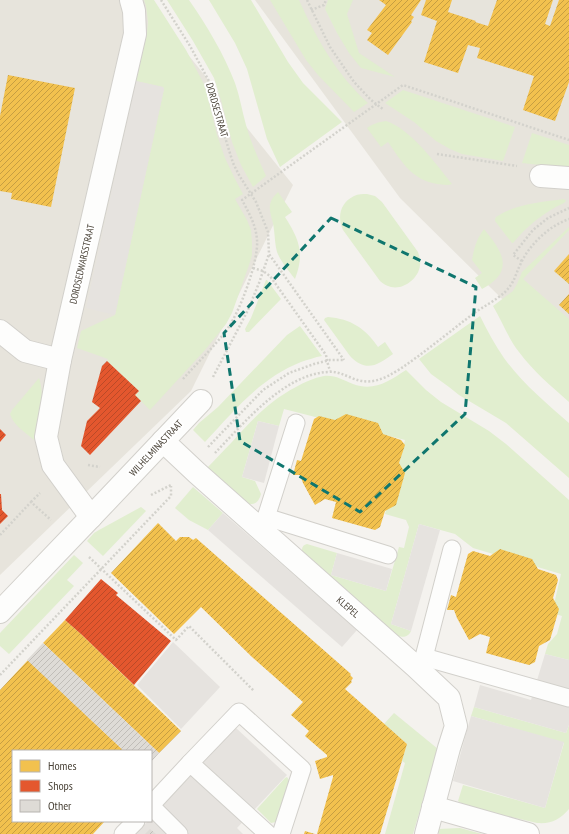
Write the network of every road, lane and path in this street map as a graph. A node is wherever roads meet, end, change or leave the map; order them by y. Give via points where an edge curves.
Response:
1 (131, 0) edge
2 (161, 0) edge
3 (307, 0) edge
4 (326, 0) edge
5 (311, 10) junction
6 (377, 104) junction
7 (384, 110) dead end
8 (569, 140) edge
9 (437, 154) dead end
10 (541, 176) joint
11 (569, 178) edge
12 (251, 194) junction
13 (569, 208) edge
14 (569, 219) edge
15 (269, 254) junction
16 (522, 261) junction
17 (252, 268) junction
18 (263, 271) junction
19 (0, 331) edge
20 (60, 360) junction
21 (327, 361) junction
22 (330, 372) junction
23 (179, 383) dead end
24 (201, 401) joint
25 (296, 423) dead end
26 (163, 441) junction
27 (104, 468) dead end
28 (193, 469) junction
29 (59, 473) junction
30 (31, 502) junction
31 (91, 517) junction
32 (264, 524) junction
33 (0, 535) edge
34 (70, 539) junction
35 (452, 548) dead end
36 (388, 555) dead end
37 (101, 569) junction
38 (0, 612) edge
39 (419, 662) junction
40 (0, 674) edge
41 (569, 698) edge
42 (250, 722) junction
43 (190, 763) junction
44 (152, 805) edge
45 (152, 807) edge
46 (433, 807) junction
47 (135, 822) edge
48 (123, 834) edge
49 (179, 834) edge
50 (268, 834) edge
51 (281, 834) edge
52 (426, 834) edge
53 (528, 834) edge

1 - 20 street, DORDSEDWARSSTRAAT via 136,34
2 - 12 path, DORDSESTRAAT via 210,83 233,163
3 - 5 path
4 - 5 path via 324,5
5 - 6 path via 330,47 354,82
6 - 7 path
6 - 8 path via 403,85
6 - 12 path
9 - 10 path via 523,167
10 - 11 street
12 - 15 path, DORDSESTRAAT via 268,232
12 - 17 path via 242,200 255,228 257,241
13 - 16 path via 548,218 533,230 513,256
14 - 16 path via 544,235 532,246
15 - 18 path
15 - 21 path via 344,360
16 - 22 path via 512,284 504,293 386,378 367,382
17 - 18 path
17 - 23 path via 242,299 226,331
18 - 21 path via 270,276 326,355
18 - 24 path via 248,310
19 - 20 street via 25,351
20 - 29 street, DORDSEDWARSSTRAAT via 46,437 53,465
21 - 22 path
21 - 28 path via 289,373 263,390 234,419
22 - 28 path via 315,373 285,387 264,403
24 - 26 street, WILHELMINASTRAAT
25 - 32 lane
26 - 28 street, KLEPEL
26 - 31 street, WILHELMINASTRAAT
27 - 29 path via 70,462
28 - 32 street, KLEPEL
28 - 37 path via 171,486 171,496
29 - 30 path
29 - 31 street, DORDSEDWARSSTRAAT
30 - 33 path
30 - 34 path
31 - 34 street, WILHELMINASTRAAT
32 - 36 lane
32 - 39 street, KLEPEL
34 - 37 path
34 - 38 street, WILHELMINASTRAAT
35 - 39 lane
37 - 40 path
37 - 42 path via 176,640 189,626 260,698
39 - 41 lane
39 - 46 street, KLEPEL via 449,698 456,726
42 - 43 lane via 239,712
42 - 51 lane via 302,770
43 - 44 lane
43 - 50 lane
45 - 49 lane
46 - 52 street, KLEPEL
46 - 53 street
47 - 48 lane

